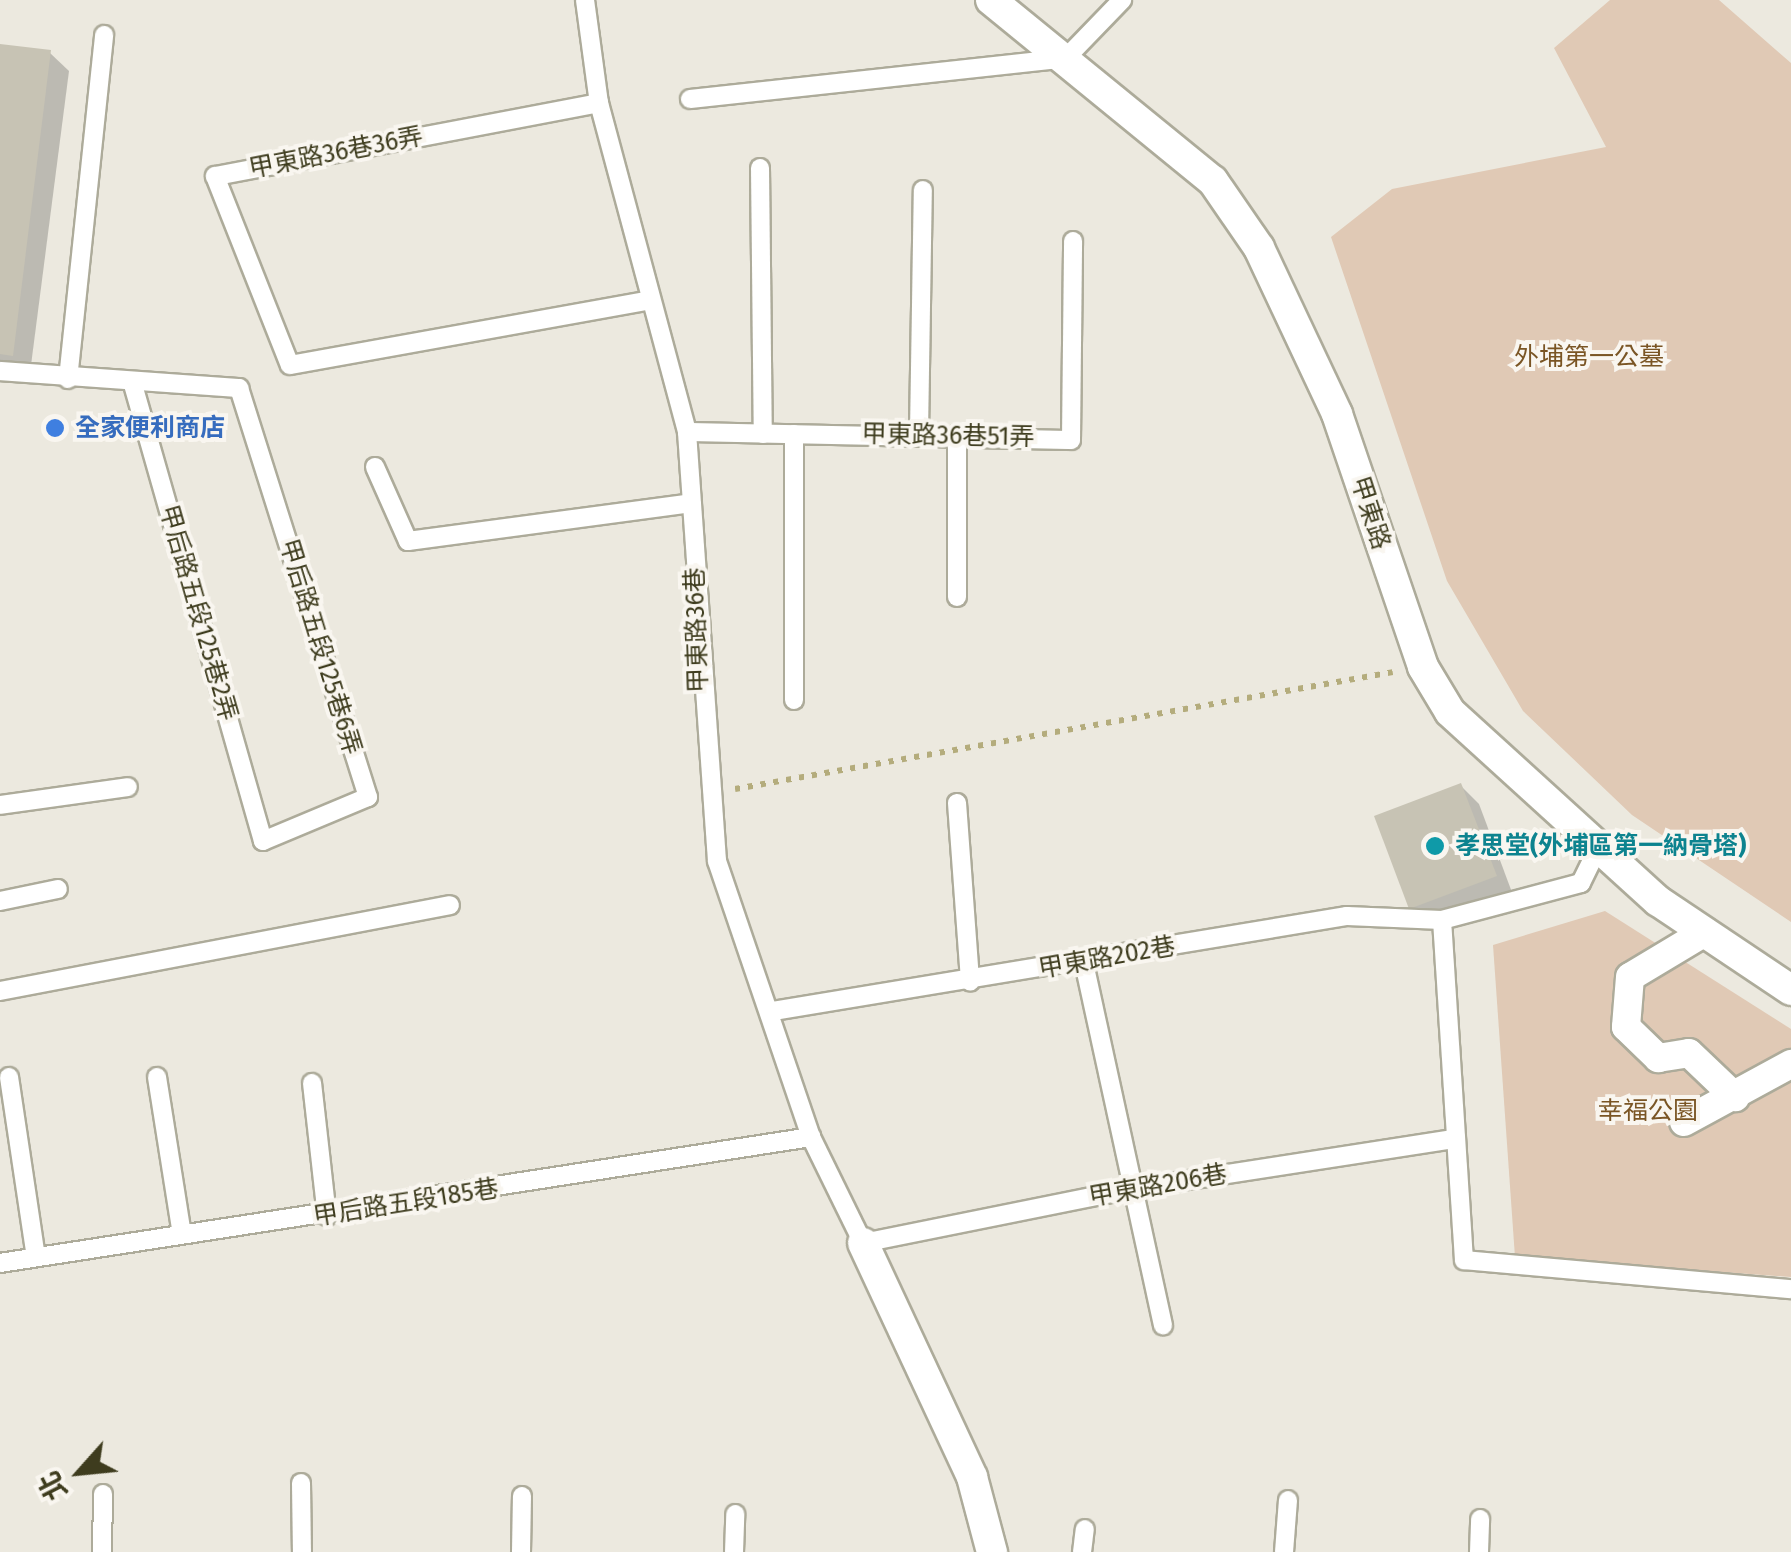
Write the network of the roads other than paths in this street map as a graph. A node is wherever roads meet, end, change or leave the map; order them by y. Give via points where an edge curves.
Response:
1 (584, 0) edge
2 (990, 0) edge
3 (1122, 0) edge
4 (104, 36) dead end
5 (1066, 58) junction
6 (690, 99) dead end
7 (599, 103) junction
8 (760, 168) dead end
9 (923, 190) dead end
10 (1073, 241) dead end
11 (647, 301) junction
12 (0, 371) edge
13 (68, 379) junction
14 (134, 385) junction
15 (687, 432) junction
16 (920, 433) junction
17 (763, 434) junction
18 (794, 434) junction
19 (958, 434) junction
20 (375, 467) dead end
21 (691, 503) junction
22 (957, 597) dead end
23 (794, 700) dead end
24 (128, 786) dead end
25 (956, 803) dead end
26 (0, 805) edge
27 (263, 840) joint
28 (1598, 848) junction
29 (58, 888) dead end
30 (0, 901) edge
31 (450, 906) dead end
32 (1442, 920) junction
33 (1706, 932) junction
34 (1084, 963) junction
35 (970, 982) junction
36 (1791, 990) edge
37 (0, 991) edge
38 (773, 1010) junction
39 (1791, 1064) edge
40 (8, 1076) dead end
41 (157, 1076) dead end
42 (312, 1082) dead end
43 (1735, 1096) junction
44 (1684, 1122) dead end
45 (810, 1137) junction
46 (1454, 1139) junction
47 (1136, 1188) junction
48 (327, 1216) junction
49 (182, 1234) junction
50 (864, 1243) junction
51 (36, 1257) junction
52 (0, 1263) edge
53 (1791, 1290) edge
54 (1162, 1325) dead end
55 (301, 1483) dead end
56 (103, 1494) dead end
57 (522, 1496) dead end
58 (1288, 1500) dead end
59 (735, 1514) dead end
60 (1480, 1519) dead end
61 (1085, 1528) dead end
62 (102, 1552) edge
63 (302, 1552) edge
64 (521, 1552) edge
65 (734, 1552) edge
66 (992, 1552) edge
67 (1082, 1552) edge
68 (1284, 1552) edge
69 (1479, 1552) edge

1 - 7 lane, 甲東路36巷
2 - 5 street, 甲東路
3 - 5 lane
4 - 13 lane
5 - 6 lane
5 - 28 street, 甲東路 via 1214,181 1259,248 1337,414 1423,667 1450,712
7 - 11 lane, 甲東路36巷
7 - 11 lane, 甲東路36巷36弄 via 214,176 290,365
8 - 17 lane
9 - 16 lane
10 - 19 lane, 甲東路36巷51弄 via 1071,440
11 - 15 lane, 甲東路36巷
12 - 13 lane
13 - 14 lane
14 - 27 lane, 甲后路五段125巷2弄
14 - 27 lane, 甲后路五段125巷6弄 via 239,388 368,797
15 - 17 lane, 甲東路36巷51弄
15 - 21 lane, 甲東路36巷
16 - 18 lane, 甲東路36巷51弄
16 - 19 lane, 甲東路36巷51弄
17 - 18 lane, 甲東路36巷51弄
18 - 23 lane
19 - 22 lane
20 - 21 lane via 408,541
21 - 38 lane, 甲東路36巷 via 717,860
24 - 26 lane
25 - 35 lane
28 - 32 lane, 甲東路202巷 via 1581,882
28 - 33 street, 甲東路
29 - 30 lane
31 - 37 lane
32 - 34 lane, 甲東路202巷 via 1347,916
32 - 46 lane
33 - 36 street, 甲東路
33 - 43 street via 1630,977 1626,1028 1658,1058 1689,1052
34 - 35 lane, 甲東路202巷
34 - 47 lane
35 - 38 lane, 甲東路202巷
38 - 45 lane, 甲東路36巷
39 - 43 street
40 - 51 lane
41 - 49 lane
42 - 48 lane
43 - 44 street
45 - 48 lane, 甲后路五段185巷
45 - 50 lane, 甲東路36巷
46 - 47 lane, 甲東路206巷
46 - 53 lane via 1464,1260
47 - 50 lane, 甲東路206巷
47 - 54 lane
48 - 49 lane, 甲后路五段185巷
49 - 51 lane, 甲后路五段185巷
50 - 66 street via 972,1477
51 - 52 lane, 甲后路五段185巷
55 - 63 lane
56 - 62 lane
57 - 64 lane
58 - 68 lane
59 - 65 lane
60 - 69 lane
61 - 67 lane

